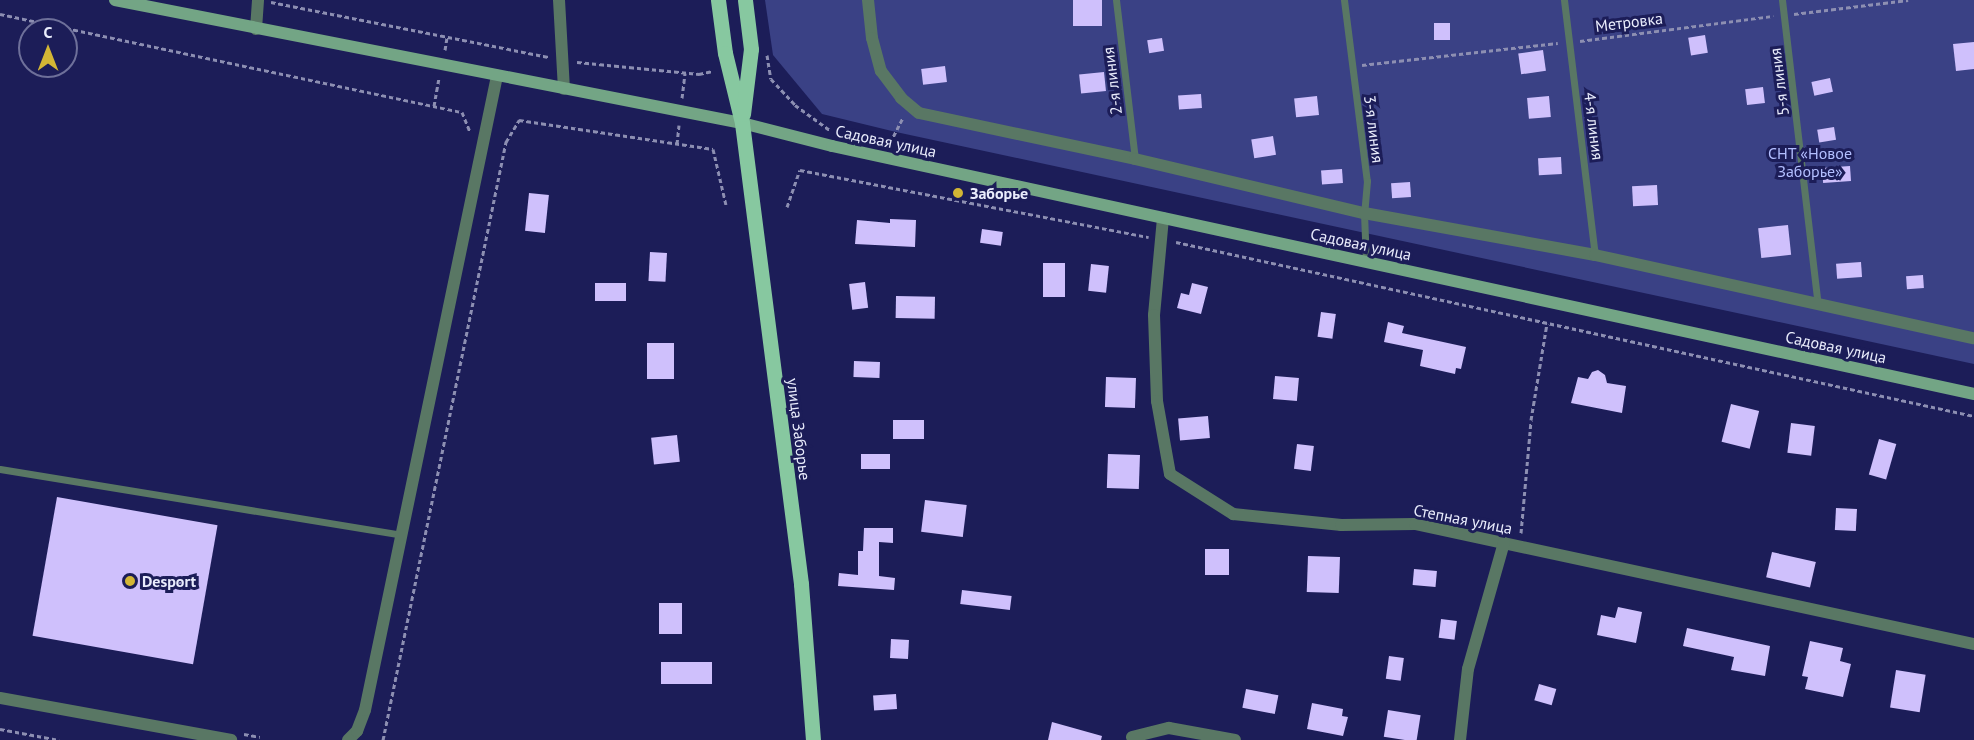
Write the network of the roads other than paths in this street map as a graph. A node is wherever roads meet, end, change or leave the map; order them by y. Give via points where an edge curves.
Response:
1 (115, 0) edge
2 (259, 0) edge
3 (559, 0) edge
4 (718, 0) edge
5 (745, 0) edge
6 (868, 0) edge
7 (1116, 0) edge
8 (1344, 0) edge
9 (1564, 0) edge
10 (1782, 0) edge
11 (256, 29) junction
12 (497, 76) junction
13 (564, 89) junction
14 (742, 123) junction
15 (1135, 159) junction
16 (1364, 213) junction
17 (1163, 218) junction
18 (1595, 255) junction
19 (1366, 262) junction
20 (1818, 304) junction
21 (1974, 338) edge
22 (1974, 394) edge
23 (0, 469) edge
24 (400, 535) junction
25 (1504, 543) junction
26 (1974, 644) edge
27 (0, 698) edge
28 (1132, 737) dead end
29 (1210, 737) edge
30 (231, 740) edge
31 (348, 740) edge
32 (813, 740) edge
33 (1235, 740) edge
34 (1460, 740) edge

1 - 11 main road, Садовая улица
2 - 11 street
3 - 13 street
4 - 14 main road via 728,67
5 - 14 main road via 751,49
6 - 15 street via 881,71 919,112
7 - 15 lane, 2-я линия
8 - 16 lane, 3-я линия via 1367,181
9 - 18 lane, 4-я линия
10 - 20 lane, 5-я линия
11 - 12 main road, Садовая улица
12 - 13 main road, Садовая улица
12 - 24 street
13 - 14 main road, Садовая улица
14 - 17 main road, Садовая улица
14 - 32 main road, улица Заборье via 801,584
15 - 16 street
16 - 18 street
16 - 19 lane, 3-я линия
17 - 19 main road, Садовая улица
17 - 25 street, Степная улица via 1154,315 1157,401 1170,474 1233,514 1341,525 1415,524
18 - 20 street
19 - 22 main road, Садовая улица
20 - 21 street
23 - 24 lane
24 - 31 street via 365,710 357,731
25 - 26 street, Степная улица
25 - 34 street via 1468,669
27 - 30 street
28 - 29 street via 1169,728
29 - 33 street

